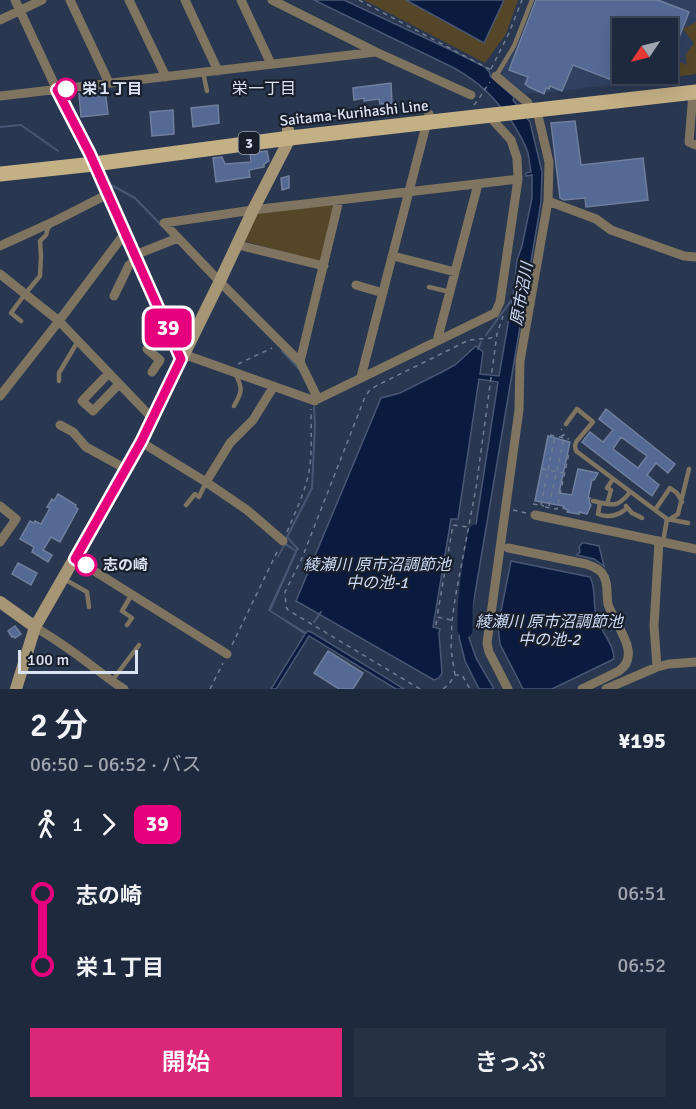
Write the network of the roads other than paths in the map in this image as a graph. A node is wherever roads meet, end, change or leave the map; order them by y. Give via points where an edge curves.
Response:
1 (15, 0) edge
2 (42, 0) edge
3 (70, 0) edge
4 (129, 0) edge
5 (185, 0) edge
6 (241, 0) edge
7 (272, 0) edge
8 (532, 0) edge
9 (20, 10) junction
10 (0, 20) edge
11 (376, 52) junction
12 (271, 64) junction
13 (219, 71) junction
14 (203, 72) junction
15 (493, 74) joint
16 (166, 77) junction
17 (109, 84) junction
18 (695, 89) edge
19 (57, 90) junction
20 (207, 92) dead end
21 (476, 94) road end
22 (0, 96) edge
23 (527, 108) junction
24 (493, 113) junction
25 (428, 118) junction
26 (289, 134) junction
27 (696, 145) edge
28 (92, 159) junction
29 (0, 164) edge
30 (0, 174) edge
31 (518, 179) junction
32 (477, 184) junction
33 (409, 192) junction
34 (108, 194) junction
35 (339, 200) junction
36 (548, 201) junction
37 (253, 210) junction
38 (57, 220) junction
39 (125, 233) junction
40 (176, 239) junction
41 (238, 244) junction
42 (0, 246) edge
43 (393, 256) junction
44 (136, 257) junction
45 (696, 257) edge
46 (324, 266) junction
47 (455, 272) junction
48 (0, 274) edge
49 (219, 284) junction
50 (356, 285) dead end
51 (429, 287) dead end
52 (450, 292) junction
53 (383, 293) junction
54 (25, 294) junction
55 (114, 296) dead end
56 (21, 321) dead end
57 (59, 321) junction
58 (168, 330) junction
59 (78, 341) junction
60 (437, 341) junction
61 (182, 357) junction
62 (300, 362) junction
63 (231, 371) junction
64 (152, 372) dead end
65 (109, 373) junction
66 (361, 377) junction
67 (59, 381) dead end
68 (119, 384) junction
69 (274, 386) junction
70 (0, 396) edge
71 (315, 401) road end
72 (234, 406) dead end
73 (152, 418) junction
74 (566, 424) road end
75 (60, 425) dead end
76 (141, 442) junction
77 (126, 469) junction
78 (689, 469) dead end
79 (613, 479) junction
80 (206, 482) junction
81 (630, 492) junction
82 (592, 501) dead end
83 (622, 501) junction
84 (682, 502) junction
85 (600, 503) junction
86 (607, 504) junction
87 (186, 505) dead end
88 (615, 505) junction
89 (0, 506) edge
90 (627, 508) junction
91 (655, 510) junction
92 (618, 514) junction
93 (535, 515) road end
94 (642, 518) dead end
95 (668, 519) junction
96 (688, 523) dead end
97 (283, 541) road end
98 (661, 541) junction
99 (0, 542) edge
100 (508, 548) dead end
101 (696, 549) edge
102 (75, 559) junction
103 (64, 579) junction
104 (132, 594) junction
105 (0, 602) edge
106 (89, 607) dead end
107 (127, 625) dead end
108 (35, 627) junction
109 (139, 645) dead end
110 (227, 654) road end
111 (696, 662) edge
112 (657, 667) junction
113 (111, 682) junction
114 (16, 689) edge
115 (124, 689) edge
116 (507, 689) edge
117 (582, 689) edge
118 (606, 689) edge

1 - 9 street
2 - 9 street
3 - 17 street
4 - 16 street
5 - 13 street
6 - 12 street
7 - 11 street
8 - 15 lane via 514,45
9 - 10 street
9 - 19 street
11 - 12 street
11 - 21 street
12 - 13 street
13 - 14 street
14 - 16 street
14 - 20 lane
15 - 23 street
16 - 17 street
17 - 19 street
18 - 23 main road, 3
18 - 27 street via 689,142
19 - 22 street
19 - 28 street
23 - 24 main road, 3
23 - 36 street via 549,162
24 - 25 main road, Saitama-Kurihashi Line / 3
24 - 31 street via 511,140
25 - 26 main road, Saitama-Kurihashi Line / 3
25 - 33 street
26 - 28 main road, Saitama-Kurihashi Line / 3
26 - 37 street
28 - 29 main road, Saitama-Kurihashi Line / 3
28 - 30 main road, Saitama-Kurihashi Line / 3
28 - 34 street
31 - 32 street
31 - 60 street via 500,302 495,313
32 - 33 street
32 - 47 street
33 - 35 street
33 - 43 street
34 - 38 street
34 - 39 street
35 - 37 street
35 - 46 street
36 - 45 street via 596,219 611,230
36 - 116 street via 520,361 519,410 487,643
37 - 40 street via 164,223
37 - 41 street
38 - 42 street
38 - 54 lane via 40,241 39,276
39 - 44 street
39 - 57 street
40 - 44 street
40 - 49 street
41 - 46 street
41 - 49 street
43 - 47 street
43 - 53 street
44 - 55 street
44 - 58 street
46 - 62 street
47 - 52 street
48 - 54 street
49 - 61 street
49 - 62 street
50 - 53 street
51 - 52 lane
52 - 60 street
53 - 66 street
54 - 56 lane via 11,313
54 - 57 street
57 - 59 street
57 - 70 street
58 - 61 street
58 - 64 street via 147,349 159,360
59 - 65 street
59 - 67 lane via 59,373
60 - 66 street
61 - 63 street
61 - 73 street
62 - 66 street via 318,399
63 - 69 street
63 - 72 lane via 241,387
65 - 68 street
65 - 68 street via 82,401 93,411
68 - 73 street
69 - 71 street
69 - 80 street
73 - 76 street
74 - 79 lane via 577,409 593,422 575,448
75 - 77 street via 73,432 86,447
76 - 77 street
76 - 80 street
77 - 102 street
78 - 84 lane
79 - 81 lane
79 - 86 lane via 607,488 611,490
80 - 87 lane via 199,497 195,494
80 - 97 street
81 - 83 lane
81 - 91 lane
82 - 85 lane
83 - 88 lane
83 - 90 lane
84 - 91 lane via 670,488
84 - 95 lane via 678,514
85 - 86 lane
85 - 92 lane via 598,514
86 - 88 lane
88 - 92 lane
89 - 99 street via 16,519
90 - 92 lane
90 - 94 lane
91 - 95 lane
93 - 98 street
95 - 96 lane
95 - 98 lane
98 - 101 street
98 - 112 street via 654,626
100 - 117 street via 586,564 604,576 609,605 629,657 619,671
102 - 103 street
102 - 104 street
103 - 106 lane via 87,592
103 - 108 street
104 - 107 lane via 122,611 132,618
104 - 110 street
105 - 108 street
108 - 113 street
108 - 114 street
109 - 113 lane
111 - 112 street
112 - 118 street
113 - 115 street

